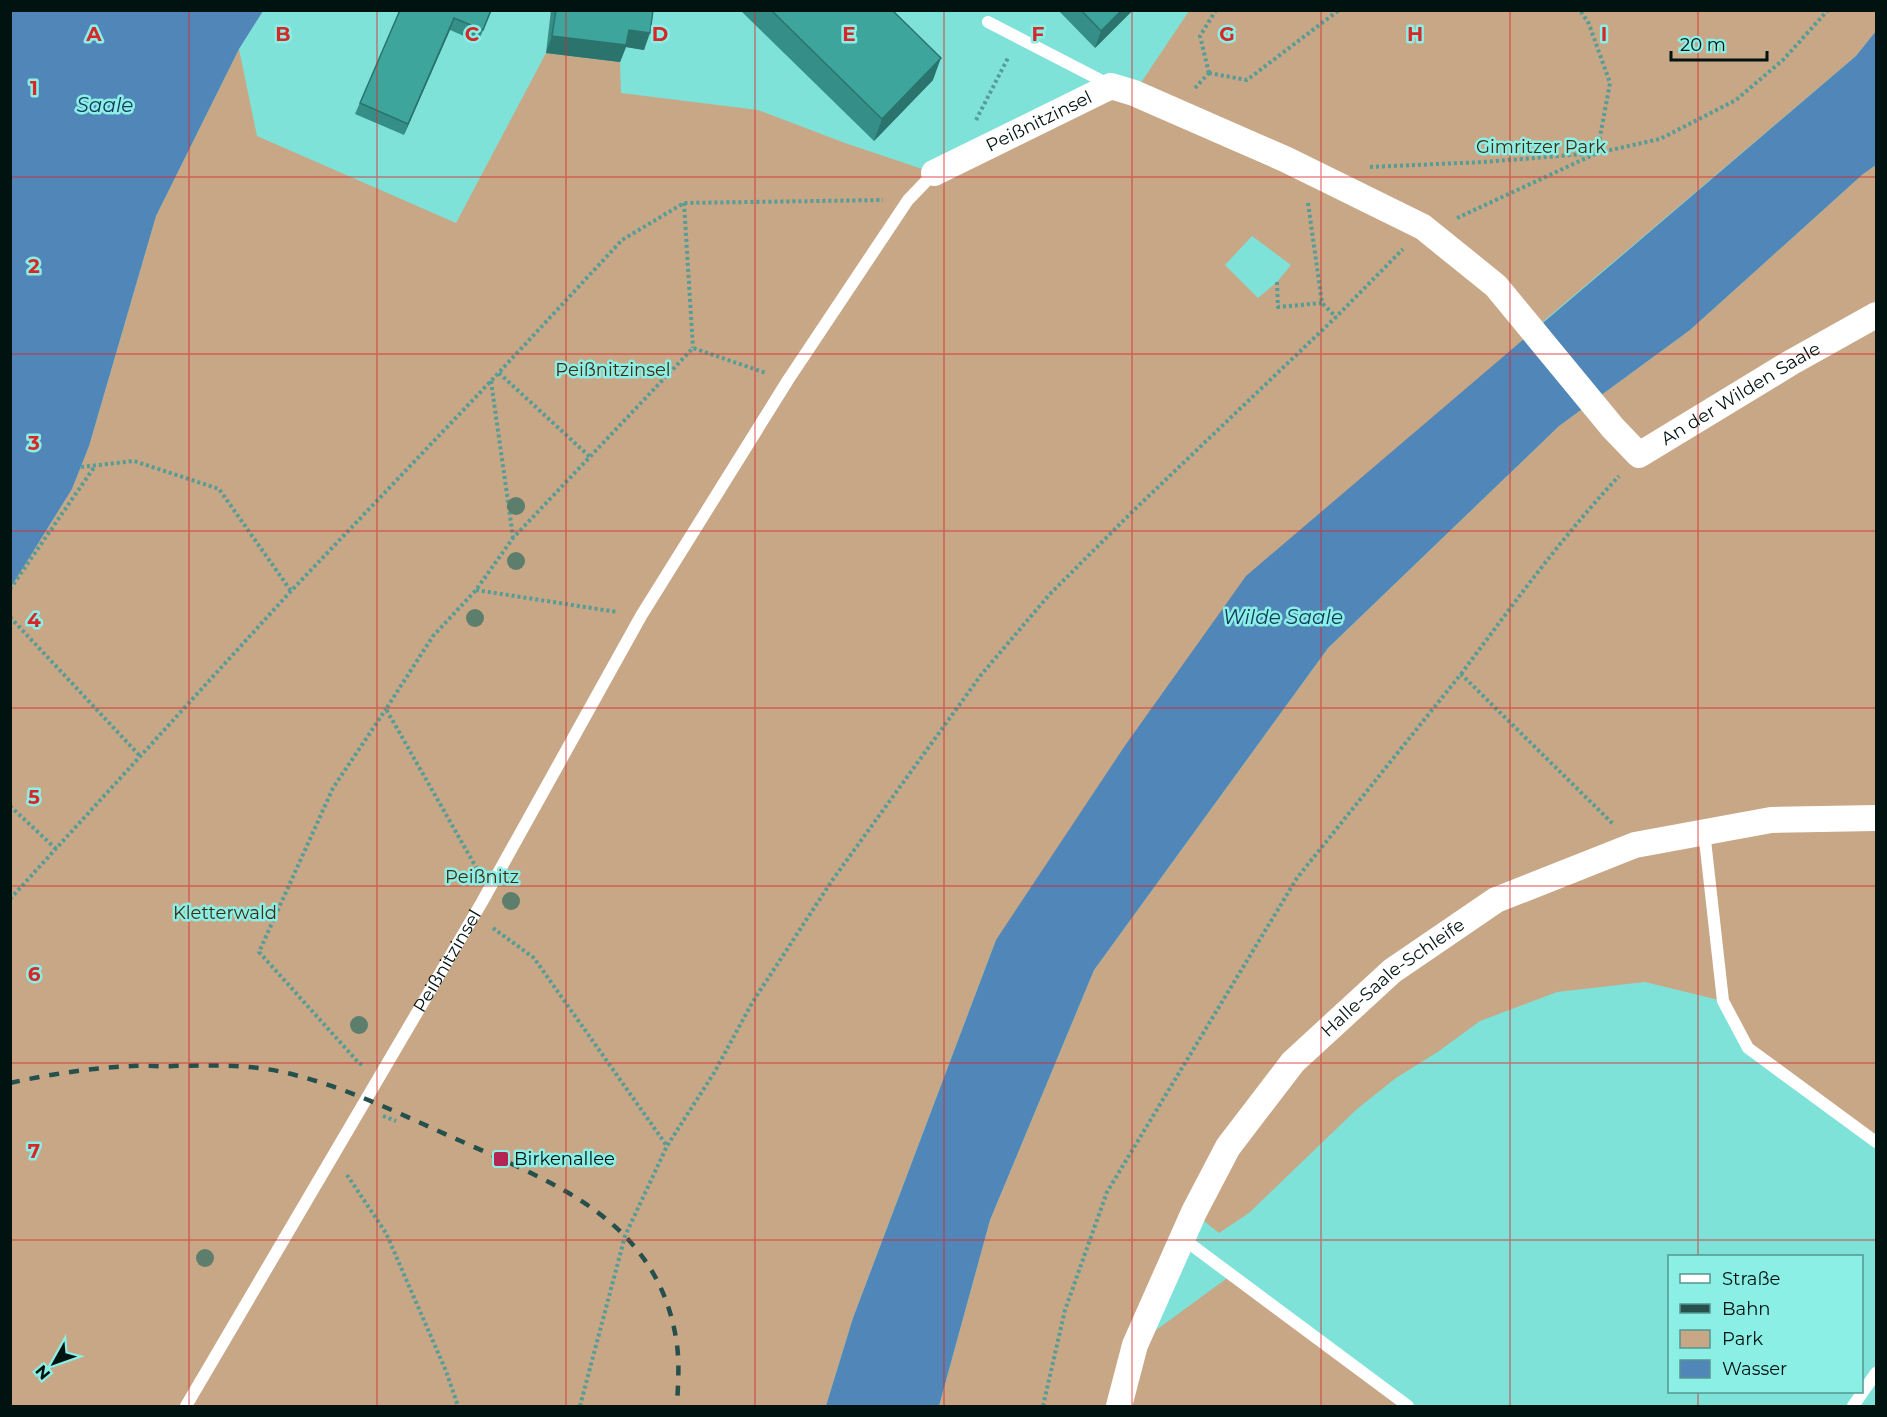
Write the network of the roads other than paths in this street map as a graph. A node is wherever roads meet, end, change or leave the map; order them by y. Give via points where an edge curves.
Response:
1 (988, 22) dead end
2 (1111, 86) junction
3 (934, 173) joint
4 (1876, 315) edge
5 (1639, 455) joint
6 (1876, 818) edge
7 (1704, 831) junction
8 (1876, 1142) edge
9 (1182, 1238) junction
10 (1876, 1372) edge
11 (1863, 1392) edge
12 (1862, 1393) edge
13 (186, 1407) edge
14 (1119, 1407) edge
15 (1408, 1407) edge
16 (1853, 1407) edge

1 - 2 lane
2 - 3 street, Peißnitzinsel
2 - 5 street, Peißnitzinsel via 1287,160 1423,227 1496,286
3 - 13 lane, Peißnitzinsel via 908,200 788,380 641,616 482,902
4 - 5 street, An der Wilden Saale
6 - 7 street, Halle-Saale-Schleife via 1771,820
7 - 8 lane via 1723,1001 1748,1048
7 - 9 street, Halle-Saale-Schleife via 1635,845 1496,900 1392,971 1293,1062 1228,1147
9 - 14 street, Halle-Saale-Schleife via 1135,1345
9 - 15 lane
10 - 11 lane
12 - 16 lane

